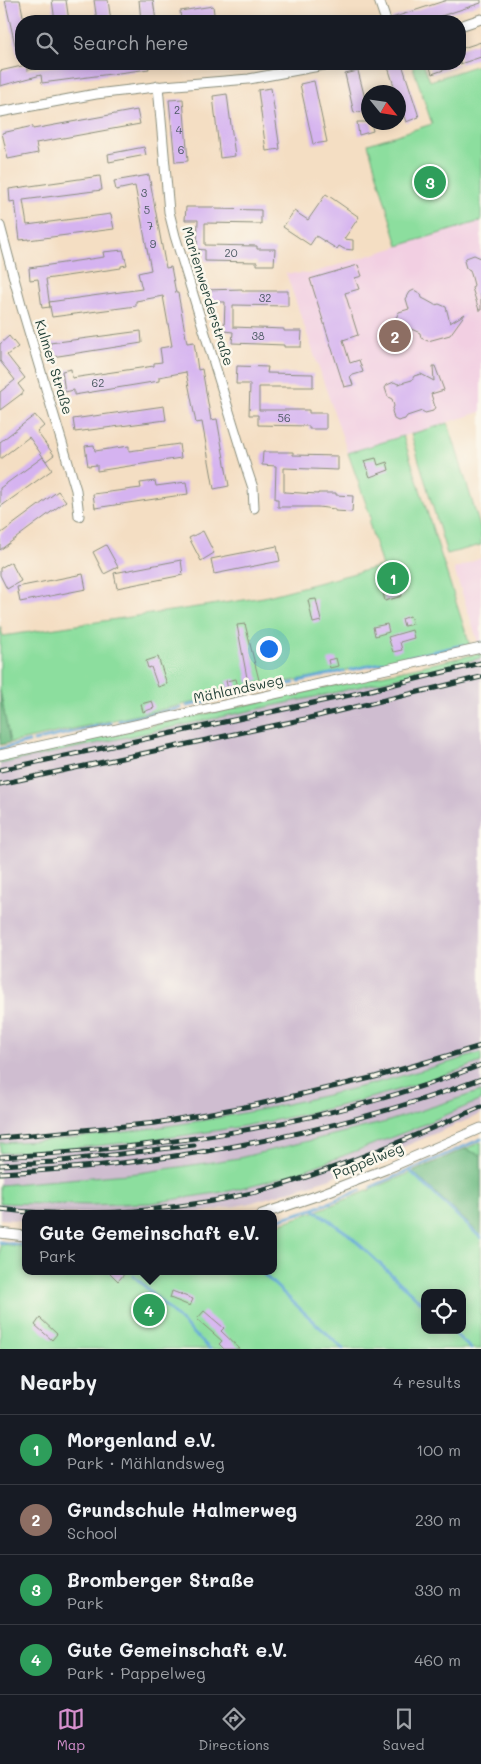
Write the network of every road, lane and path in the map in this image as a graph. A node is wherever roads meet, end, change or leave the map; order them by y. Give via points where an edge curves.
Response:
1 (379, 0) edge
2 (384, 15) edge
3 (481, 19) edge
4 (466, 24) edge
5 (298, 70) edge
6 (158, 86) junction
7 (0, 112) edge
8 (0, 226) edge
9 (254, 508) dead end
10 (79, 516) dead end
11 (481, 648) edge
12 (0, 755) edge
13 (481, 1128) edge
14 (274, 1210) edge
15 (0, 1233) edge
16 (22, 1236) edge

1 - 2 street
3 - 4 street
5 - 6 street via 249,79
6 - 7 street
6 - 9 street, Marienwerderstraße via 170,212 177,244 248,473
8 - 10 street, Kulmer Straße via 76,490
11 - 12 street, Mählandsweg
13 - 14 street, Pappelweg via 386,1169
15 - 16 street

